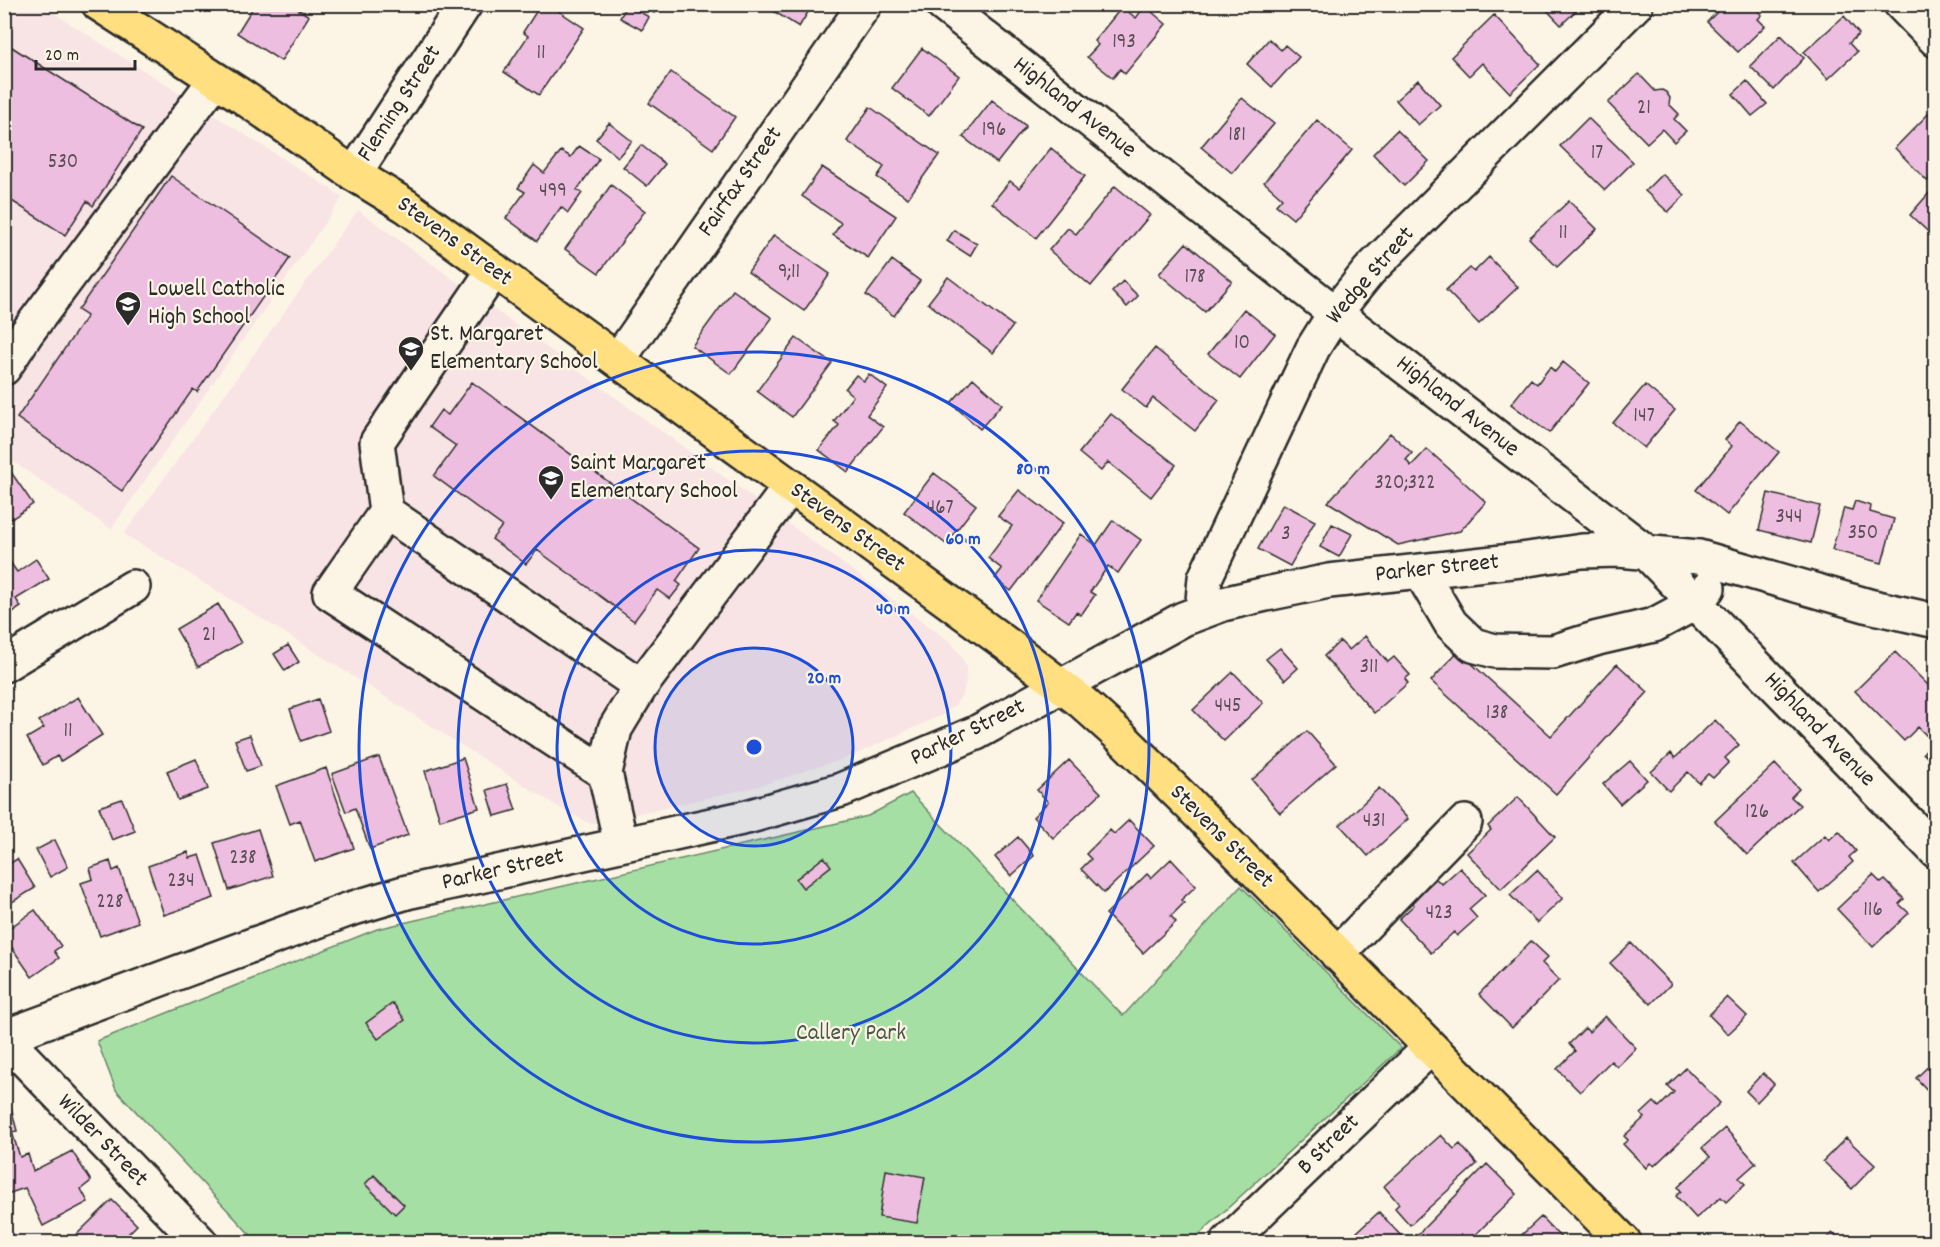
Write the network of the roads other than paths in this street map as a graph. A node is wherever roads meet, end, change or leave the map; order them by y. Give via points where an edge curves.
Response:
1 (99, 4) edge
2 (465, 4) edge
3 (865, 4) edge
4 (942, 4) edge
5 (1636, 4) edge
6 (1900, 4) edge
7 (1935, 40) edge
8 (215, 80) junction
9 (354, 174) junction
10 (494, 270) junction
11 (1335, 313) junction
12 (15, 327) edge
13 (618, 360) junction
14 (4, 368) edge
15 (790, 487) junction
16 (386, 512) junction
17 (1645, 551) junction
18 (1727, 566) junction
19 (1420, 571) junction
20 (133, 587) dead end
21 (1695, 603) junction
22 (1202, 612) junction
23 (1935, 621) edge
24 (4, 665) edge
25 (1060, 685) junction
26 (641, 686) junction
27 (605, 773) junction
28 (1465, 822) dead end
29 (621, 844) junction
30 (1935, 851) edge
31 (1338, 954) junction
32 (4, 1037) edge
33 (1430, 1048) junction
34 (200, 1242) edge
35 (1228, 1242) edge
36 (1624, 1242) edge

1 - 8 main road, Stevens Street
2 - 9 street, Fleming Street
3 - 13 street, Fairfax Street
4 - 11 street, Highland Avenue
5 - 11 street, Wedge Street via 1369,271
6 - 7 street
8 - 9 main road, Stevens Street
8 - 12 street
9 - 10 main road, Stevens Street via 406,206
10 - 13 main road, Stevens Street
10 - 16 street via 377,442
11 - 17 street, Highland Avenue
11 - 22 street, Wedge Street via 1313,348 1205,578
12 - 14 street
13 - 15 main road, Stevens Street
15 - 25 main road, Stevens Street
15 - 26 street
16 - 26 street
16 - 27 street via 330,593
17 - 18 street, Parker Street via 1699,557
17 - 19 street, Parker Street via 1582,551
17 - 21 street, Highland Avenue
18 - 21 street
18 - 23 street, Parker Street
19 - 21 street via 1451,624 1473,645 1495,651 1553,652 1654,625
19 - 22 street, Parker Street via 1329,581
20 - 24 street
21 - 30 street, Highland Avenue
22 - 25 street, Parker Street
25 - 29 street, Parker Street via 976,733 841,790 747,817
25 - 31 main road, Stevens Street via 1122,738
26 - 27 street via 615,729
27 - 29 street
28 - 31 street
29 - 32 street, Parker Street via 460,879 347,910
31 - 33 main road, Stevens Street
32 - 34 street, Wilder Street
33 - 35 street, B Street
33 - 36 main road, Stevens Street

